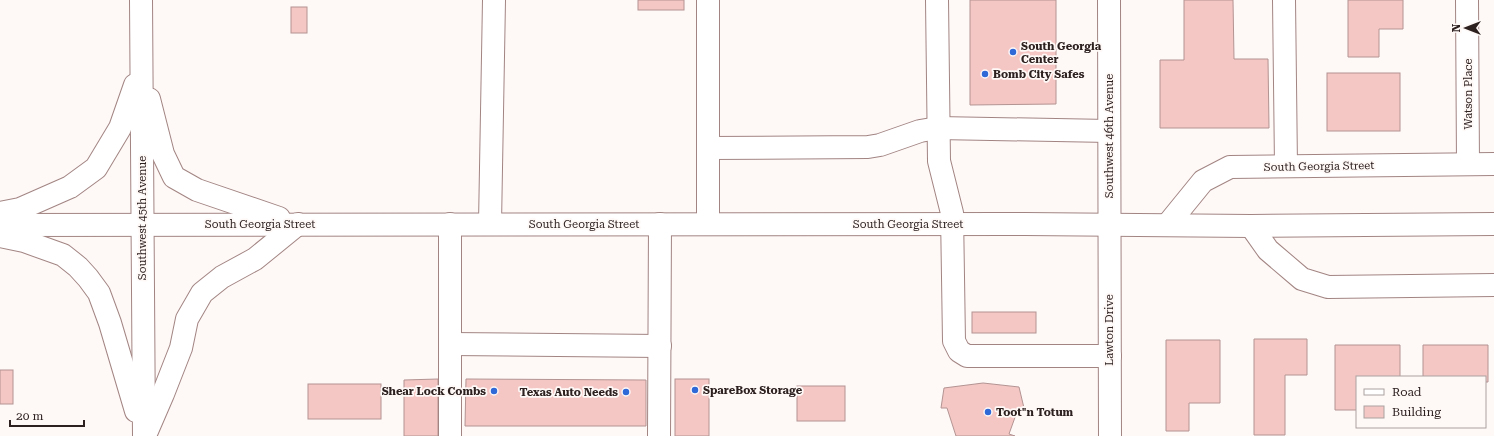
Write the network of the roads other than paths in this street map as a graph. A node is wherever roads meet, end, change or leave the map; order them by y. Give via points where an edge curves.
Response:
1 (141, 0) edge
2 (494, 0) edge
3 (708, 0) edge
4 (937, 0) edge
5 (1109, 0) edge
6 (1284, 0) edge
7 (1468, 0) edge
8 (141, 68) junction
9 (938, 128) junction
10 (1109, 131) junction
11 (708, 148) junction
12 (1468, 164) junction
13 (1494, 164) edge
14 (1286, 166) junction
15 (0, 213) edge
16 (142, 224) junction
17 (298, 224) junction
18 (450, 224) junction
19 (490, 224) junction
20 (660, 224) junction
21 (708, 224) junction
22 (953, 224) junction
23 (1109, 224) junction
24 (1168, 224) junction
25 (1494, 224) edge
26 (0, 225) edge
27 (1251, 226) junction
28 (0, 236) edge
29 (1494, 286) edge
30 (450, 344) junction
31 (660, 346) junction
32 (1110, 356) junction
33 (144, 436) edge
34 (450, 436) edge
35 (659, 436) edge
36 (1110, 436) edge

1 - 8 main road, Southwest 45th Avenue
2 - 19 main road
3 - 11 main road
4 - 9 main road
5 - 10 main road, Southwest 46th Avenue
6 - 14 main road
7 - 12 main road, Watson Place
8 - 15 main road via 120,128 96,168 70,187 20,208
8 - 16 main road, Southwest 45th Avenue
8 - 17 main road via 163,154 174,177 197,190
9 - 10 main road
9 - 11 main road via 868,147
9 - 22 main road via 939,161 950,201
10 - 23 main road, Southwest 46th Avenue
11 - 21 main road
12 - 13 main road, South Georgia Street
12 - 14 main road, South Georgia Street
14 - 24 main road, South Georgia Street via 1230,167 1203,181
16 - 17 main road, South Georgia Street
16 - 26 main road, South Georgia Street
16 - 33 main road, Southwest 45th Avenue
17 - 18 main road, South Georgia Street
17 - 33 main road via 255,259 222,277 202,293 187,319 181,348
18 - 19 main road, South Georgia Street
18 - 30 main road
19 - 20 main road, South Georgia Street
20 - 21 main road, South Georgia Street
20 - 31 main road
21 - 22 main road, South Georgia Street
22 - 23 main road, South Georgia Street
22 - 32 main road via 954,341 959,351 967,356
23 - 24 main road, South Georgia Street
23 - 32 main road, Lawton Drive
24 - 27 main road, South Georgia Street
25 - 27 main road, South Georgia Street
27 - 29 main road via 1268,250 1302,279 1328,287
28 - 33 main road via 24,241 63,255 78,267 96,288 110,322
30 - 31 main road
30 - 34 main road
31 - 35 main road
32 - 36 main road, Lawton Drive

